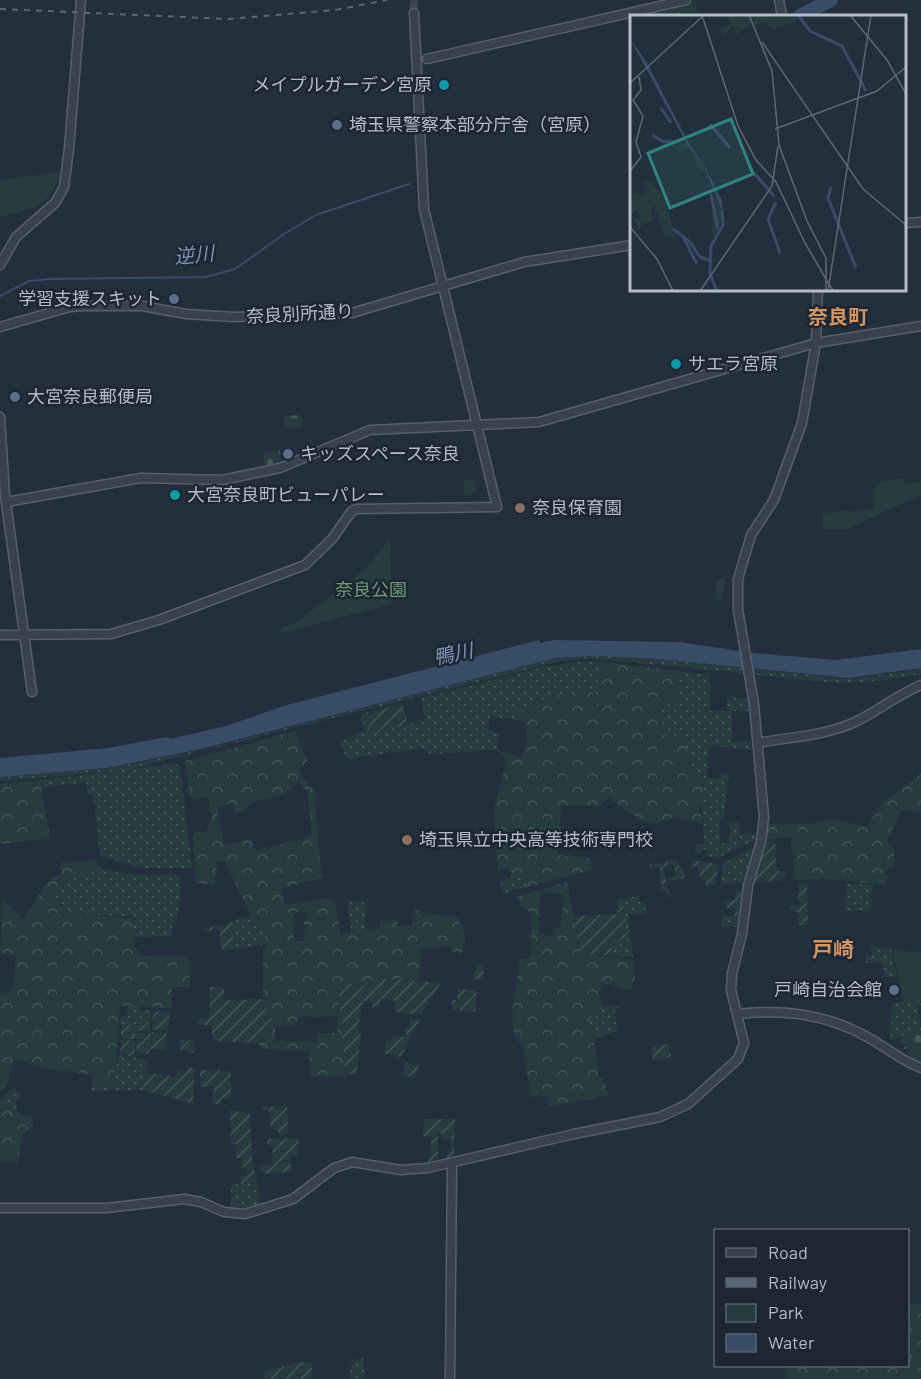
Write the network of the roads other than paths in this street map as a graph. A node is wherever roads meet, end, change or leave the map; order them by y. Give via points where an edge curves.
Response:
1 (81, 0) edge
2 (686, 0) edge
3 (779, 0) edge
4 (414, 13) tunnel mouth
5 (782, 15) edge
6 (427, 59) dead end
7 (921, 222) edge
8 (906, 223) edge
9 (630, 245) edge
10 (0, 265) edge
11 (442, 287) junction
12 (818, 291) edge
13 (921, 326) edge
14 (0, 327) edge
15 (816, 343) junction
16 (0, 417) edge
17 (475, 425) junction
18 (6, 502) junction
19 (23, 634) junction
20 (0, 635) edge
21 (921, 686) edge
22 (32, 692) dead end
23 (758, 743) junction
24 (738, 1014) junction
25 (921, 1068) edge
26 (452, 1163) junction
27 (0, 1208) edge
28 (450, 1379) edge

1 - 10 street via 64,188 55,203 16,237
2 - 6 street
3 - 5 street
4 - 11 street via 424,209
7 - 8 street
9 - 11 street, 奈良別所通り via 524,262
11 - 14 street, 奈良別所通り via 352,313 227,317 142,306 86,306 69,307
11 - 17 street
12 - 15 street
13 - 15 street
15 - 17 street via 546,420
15 - 23 street via 802,423 774,500 751,535 738,579 738,610
16 - 18 street
17 - 18 street via 370,430 280,468 222,480 141,478
17 - 19 street via 497,507 356,509 312,560 231,594 116,633
18 - 19 street
19 - 20 street
19 - 22 street
21 - 23 street via 836,729
23 - 24 street via 764,817 732,974 731,990
24 - 25 street via 808,1014 864,1035
24 - 26 street via 744,1043 738,1059 688,1104 671,1114
26 - 27 street via 401,1170 352,1162 334,1168 293,1198 245,1214 224,1212 184,1199 98,1208
26 - 28 street

